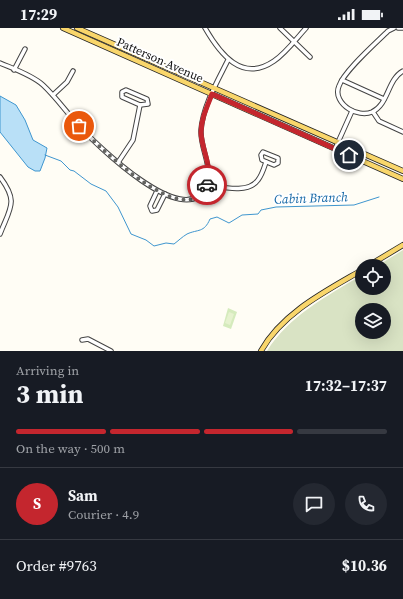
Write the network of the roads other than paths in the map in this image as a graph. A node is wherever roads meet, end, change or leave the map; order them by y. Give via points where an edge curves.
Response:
1 (63, 28) edge
2 (77, 28) edge
3 (205, 28) edge
4 (280, 28) edge
5 (306, 28) edge
6 (394, 28) edge
7 (398, 28) edge
8 (403, 28) edge
9 (294, 41) junction
10 (25, 49) dead end
11 (310, 57) dead end
12 (228, 60) junction
13 (0, 63) edge
14 (14, 70) junction
15 (72, 71) dead end
16 (403, 71) edge
17 (342, 80) junction
18 (214, 89) junction
19 (212, 94) junction
20 (53, 95) junction
21 (384, 99) junction
22 (140, 105) junction
23 (352, 111) junction
24 (373, 112) junction
25 (403, 132) edge
26 (338, 144) junction
27 (335, 149) junction
28 (119, 161) junction
29 (266, 162) junction
30 (403, 171) edge
31 (0, 177) edge
32 (403, 179) edge
33 (207, 185) junction
34 (157, 190) junction
35 (165, 194) junction
36 (0, 234) edge
37 (403, 245) edge
38 (380, 259) edge
39 (355, 274) edge
40 (82, 340) dead end
41 (111, 351) edge
42 (261, 351) edge

1 - 19 main road, Patterson Avenue
2 - 18 main road, Patterson Avenue
3 - 12 street
4 - 9 street
5 - 9 street
6 - 17 street via 388,31
7 - 8 street
9 - 11 street
9 - 12 street via 275,61 266,66 244,68
10 - 14 street
12 - 18 street
13 - 14 street
14 - 20 street via 40,82
15 - 20 street via 67,82
16 - 21 street via 392,82
17 - 21 street
17 - 23 street via 338,90 339,98
18 - 19 street
18 - 26 main road, Patterson Avenue
19 - 27 main road, Patterson Avenue
19 - 33 street via 202,118 201,132 208,167
20 - 28 street via 85,132
21 - 24 street
22 - 22 street via 147,105 148,100 126,90 122,92 122,97
22 - 28 street via 133,140
23 - 24 street via 364,114
23 - 26 street
24 - 25 street via 379,121
26 - 27 street
26 - 30 main road, Patterson Avenue
27 - 32 main road, Patterson Avenue
28 - 34 street via 144,183
29 - 29 street via 261,158 264,152 276,156 279,160 274,165
29 - 33 street via 258,180 248,187
31 - 36 street via 10,192 11,202
33 - 35 street via 202,193 194,198 180,200
34 - 35 street
34 - 35 street via 150,206 152,211 158,210
37 - 38 main road
39 - 42 main road via 306,304 285,322
40 - 41 street via 88,339

